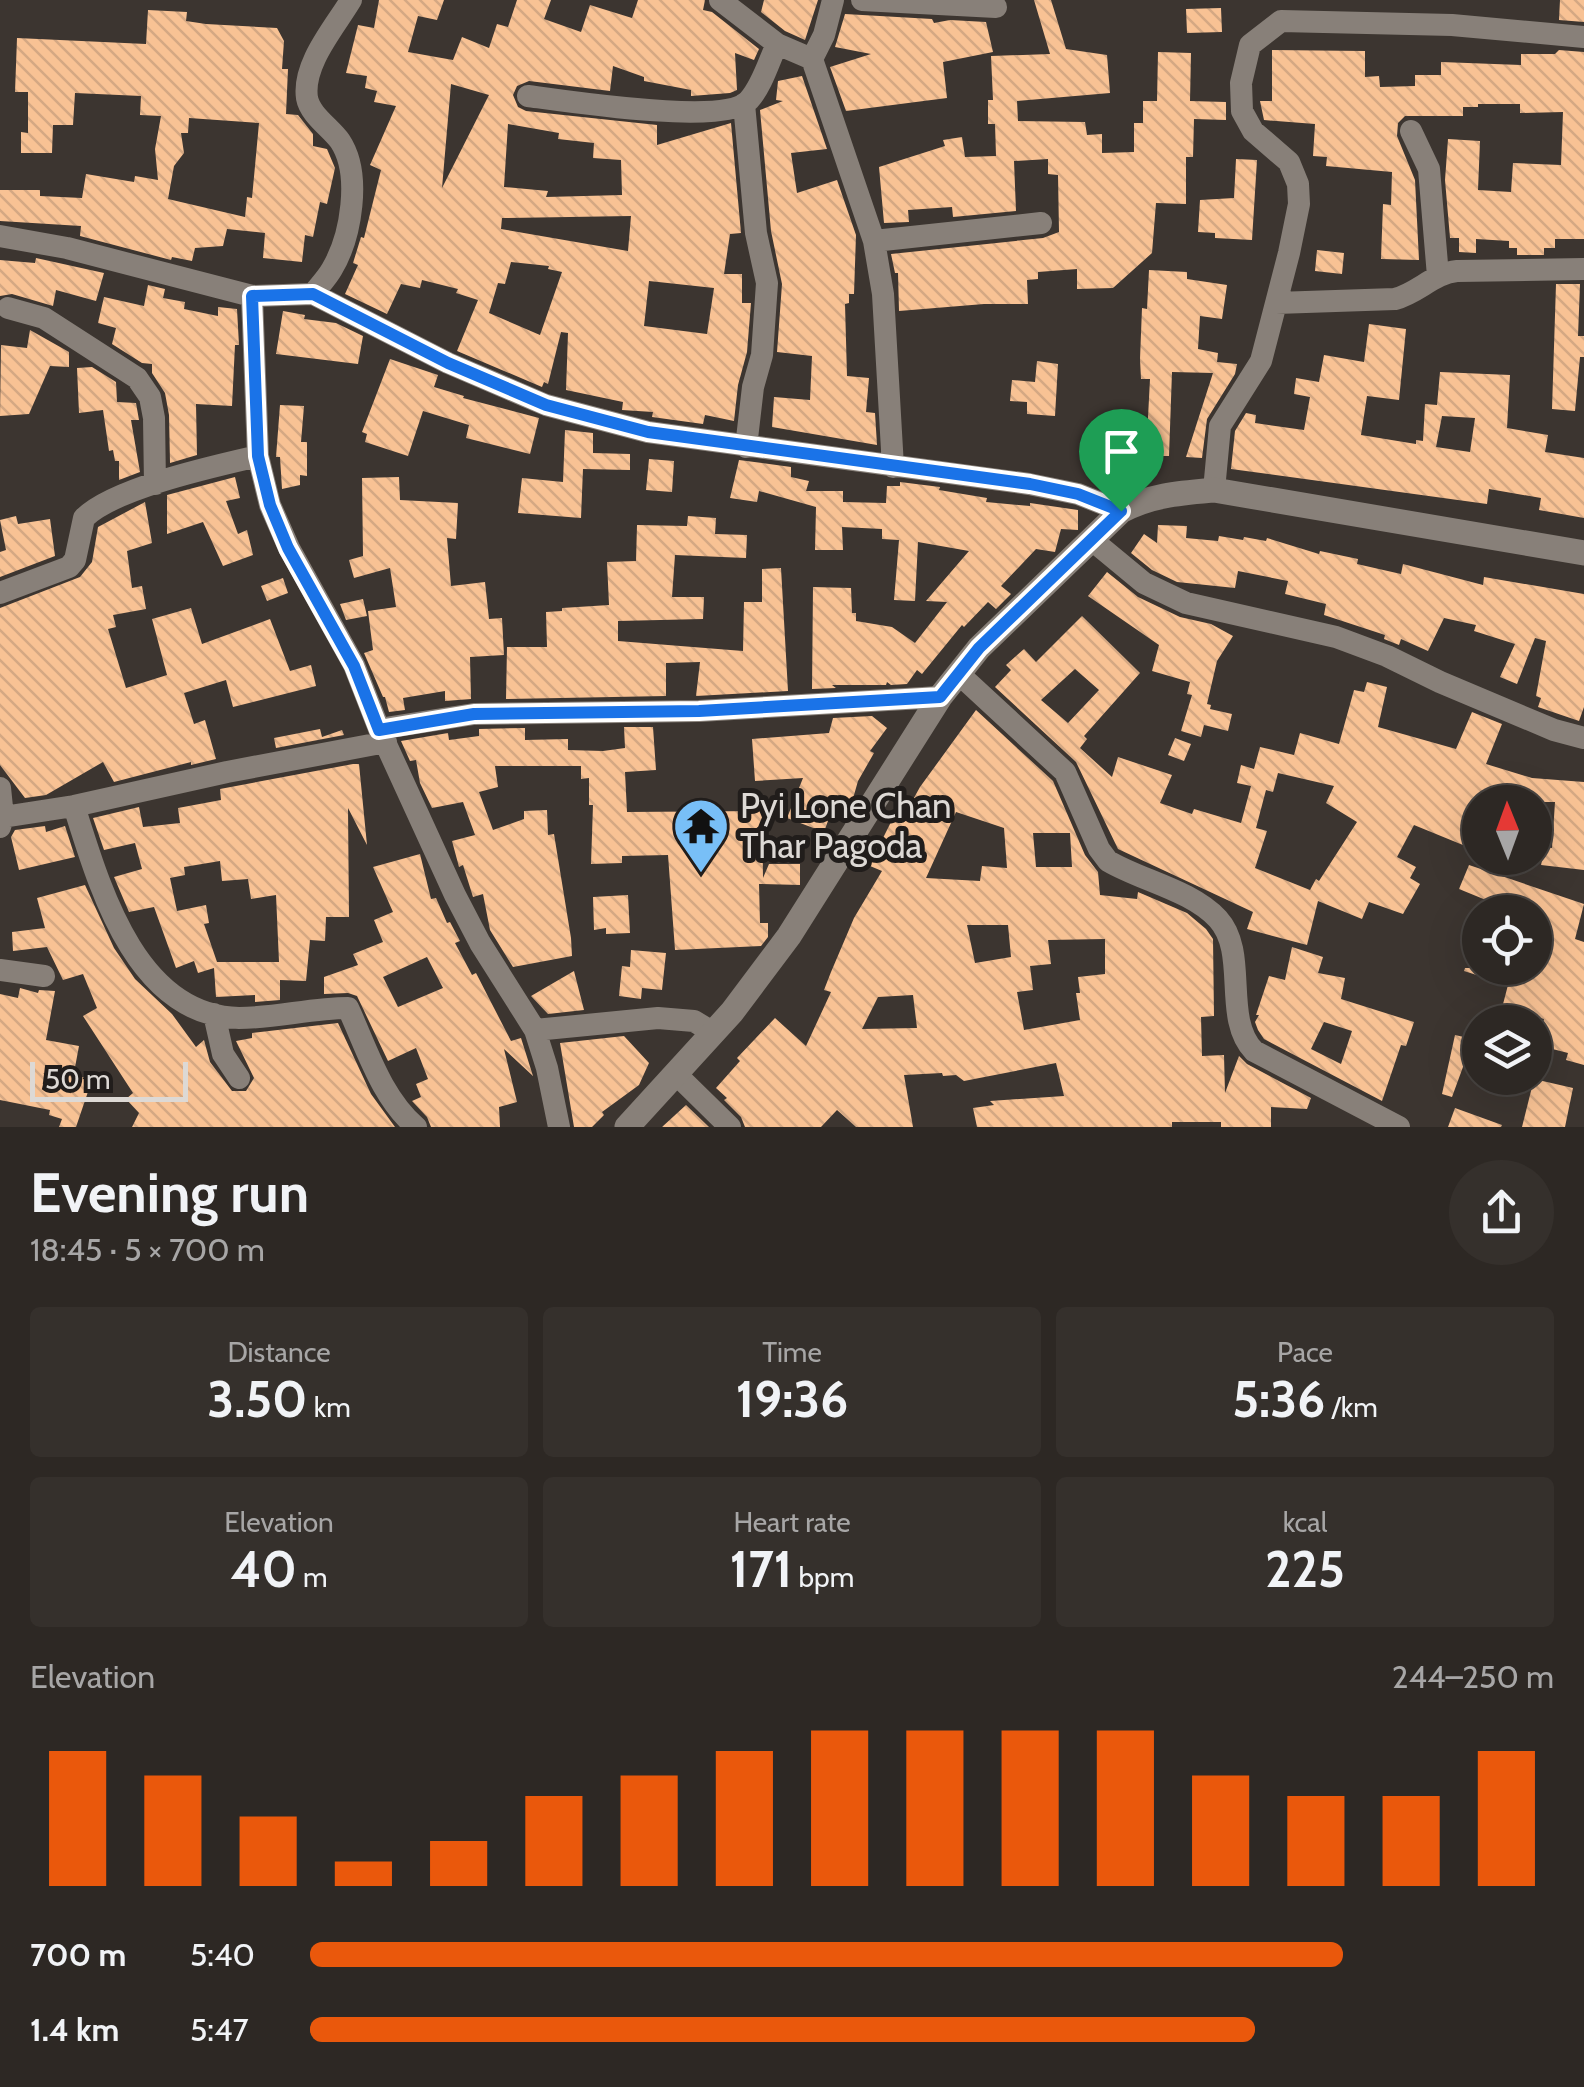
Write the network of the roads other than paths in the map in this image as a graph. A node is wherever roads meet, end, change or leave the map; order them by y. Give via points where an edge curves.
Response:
1 (351, 0) edge
2 (720, 0) edge
3 (833, 0) edge
4 (862, 0) edge
5 (996, 7) dead end
6 (1584, 38) edge
7 (777, 44) junction
8 (812, 59) junction
9 (528, 96) dead end
10 (744, 104) junction
11 (1411, 131) dead end
12 (1041, 223) dead end
13 (0, 236) edge
14 (874, 241) junction
15 (1584, 269) edge
16 (1438, 276) junction
17 (313, 294) junction
18 (252, 296) junction
19 (1276, 303) junction
20 (8, 308) dead end
21 (746, 446) junction
22 (258, 456) junction
23 (893, 467) junction
24 (155, 484) junction
25 (1214, 490) junction
26 (1121, 511) junction
27 (1092, 540) junction
28 (1584, 553) edge
29 (0, 593) edge
30 (959, 674) junction
31 (940, 697) junction
32 (382, 736) junction
33 (1584, 738) edge
34 (0, 788) edge
35 (74, 806) junction
36 (2, 822) edge
37 (0, 970) edge
38 (44, 976) dead end
39 (214, 1014) junction
40 (535, 1030) junction
41 (714, 1033) junction
42 (677, 1074) junction
43 (239, 1078) dead end
44 (413, 1126) edge
45 (560, 1127) edge
46 (627, 1127) edge
47 (730, 1127) edge
48 (1400, 1127) edge

1 - 17 street via 319,50 306,97 346,151 351,171 343,240
2 - 7 street
3 - 8 street
4 - 5 street
6 - 19 street via 1452,26 1281,22 1250,45 1242,111 1253,131 1289,162 1298,184
7 - 8 street
7 - 10 street
8 - 14 street
9 - 10 street via 628,109 718,112
10 - 21 street via 767,283
11 - 16 street via 1430,169
12 - 14 street
13 - 18 street
14 - 23 street
15 - 16 street via 1458,270
16 - 19 street via 1394,299
17 - 18 street
17 - 21 street via 546,405 648,432
18 - 22 street
19 - 25 street via 1260,361 1220,426
20 - 24 street via 44,318 136,378 154,418
21 - 23 street
22 - 24 street
22 - 32 street via 288,548 354,666
23 - 26 street via 1030,484
24 - 29 street via 88,514 69,567
25 - 26 street via 1164,494
25 - 28 street
26 - 27 street
27 - 30 street
27 - 33 street via 1144,583 1186,603 1336,637
30 - 31 street
30 - 48 street via 1065,772 1108,861 1219,920 1228,936 1247,1044
31 - 32 street via 699,711 474,714
31 - 41 street via 789,936
32 - 35 street
32 - 40 street via 455,896
34 - 36 street
35 - 36 street
35 - 39 street via 101,887 136,956 174,995
37 - 38 street
39 - 43 street via 223,1054
39 - 44 street via 241,1018 348,1008 375,1069
40 - 41 street via 658,1018 694,1021
40 - 45 street
41 - 42 street
42 - 46 street
42 - 47 street

